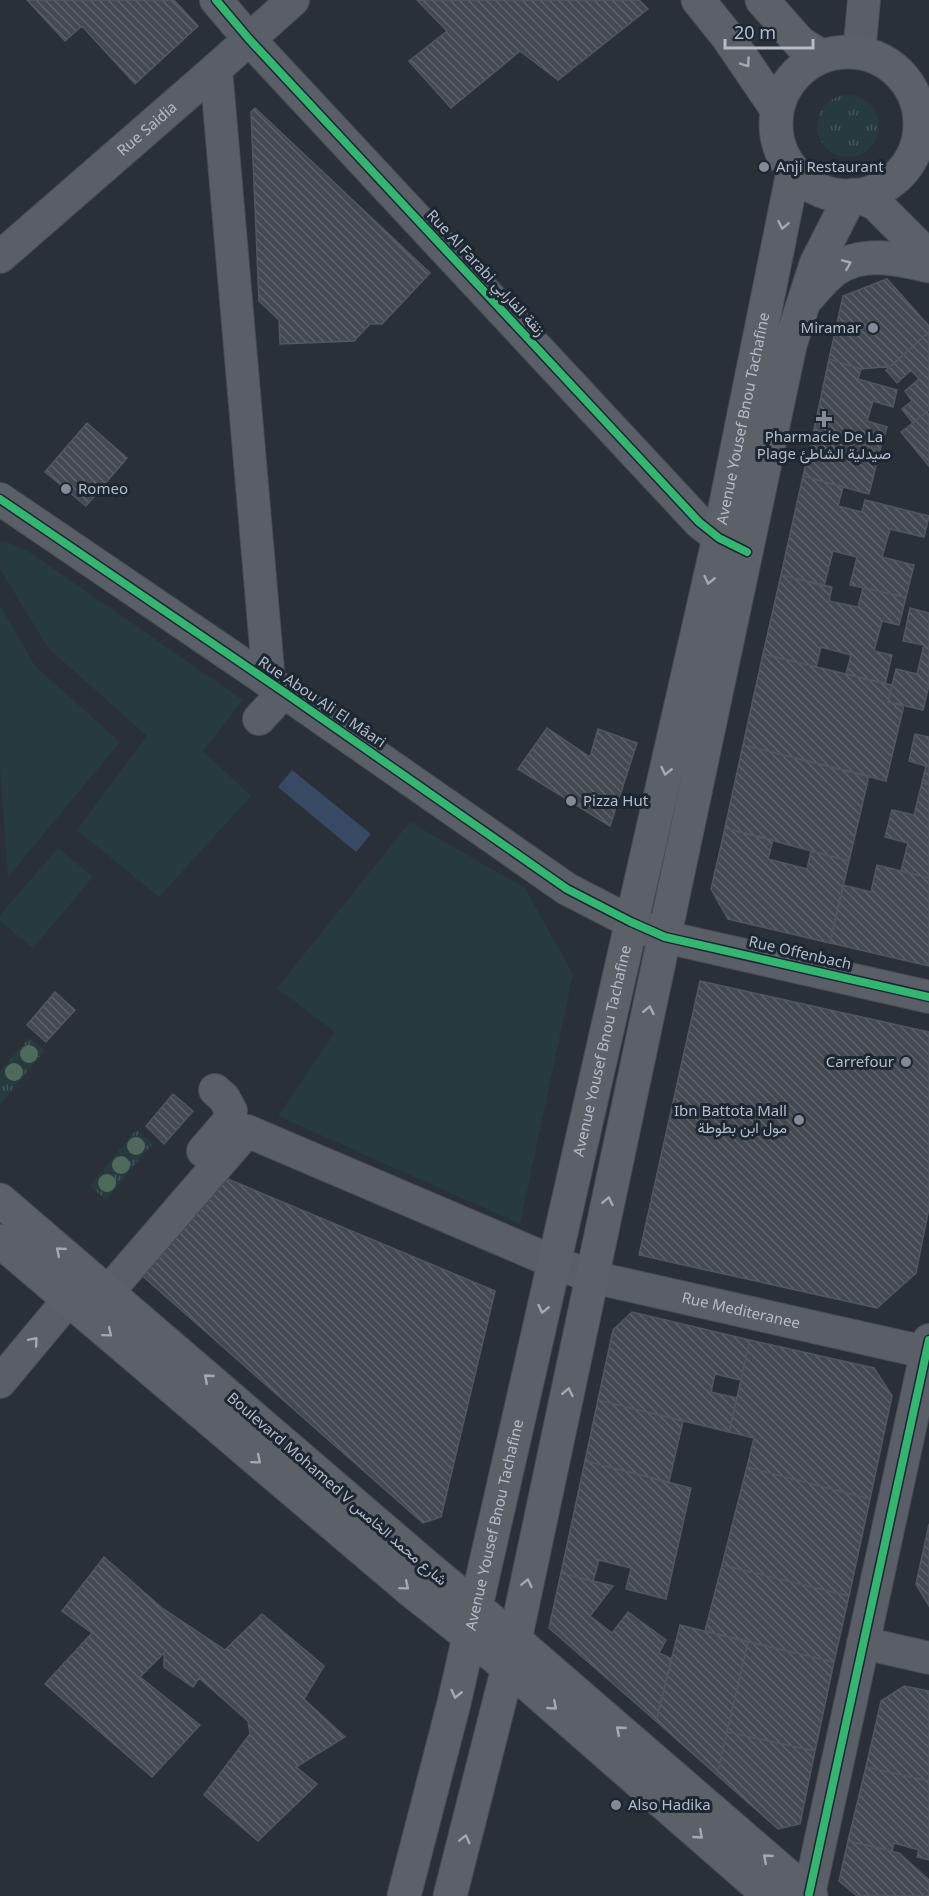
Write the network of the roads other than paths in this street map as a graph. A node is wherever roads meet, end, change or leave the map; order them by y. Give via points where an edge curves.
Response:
1 (216, 0) edge
2 (293, 0) edge
3 (699, 0) edge
4 (762, 0) edge
5 (864, 0) edge
6 (249, 39) junction
7 (859, 53) junction
8 (821, 56) junction
9 (216, 69) junction
10 (776, 108) junction
11 (923, 157) edge
12 (791, 168) junction
13 (856, 196) junction
14 (0, 258) edge
15 (929, 258) edge
16 (929, 266) edge
17 (803, 301) junction
18 (0, 499) edge
19 (733, 545) junction
20 (277, 687) junction
21 (259, 719) dead end
22 (631, 922) junction
23 (665, 937) junction
24 (929, 997) edge
25 (215, 1090) dead end
26 (0, 1200) edge
27 (0, 1241) edge
28 (554, 1262) junction
29 (592, 1277) junction
30 (90, 1290) junction
31 (928, 1348) edge
32 (0, 1382) edge
33 (473, 1622) junction
34 (863, 1643) junction
35 (512, 1654) junction
36 (929, 1658) edge
37 (810, 1895) edge
38 (404, 1896) edge
39 (450, 1896) edge
40 (770, 1896) edge

1 - 6 street, Rue Al Farabi زنقة الفارابي
2 - 6 street, Rue Saidia
3 -> 10 main road
4 - 8 main road via 801,43
5 - 7 street
6 - 9 street, Rue Saidia
6 - 19 street, Rue Al Farabi زنقة الفارابي via 699,522
7 - 8 main road via 845,51
7 - 11 main road via 891,65 908,83 918,105
8 - 10 main road via 800,69 785,87
9 - 14 street, Rue Saidia
9 - 20 street
10 - 12 main road via 775,132
11 - 13 main road via 915,153 901,173 882,188
12 - 13 main road via 813,188
12 -> 19 main road, Avenue Yousef Bnou Tachafine
13 - 15 main road via 876,204
13 - 17 main road, Avenue Yousef Bnou Tachafine via 847,203 816,264
17 -> 16 main road via 836,269 853,261 882,258
17 - 19 main road, Avenue Yousef Bnou Tachafine
18 - 20 street, Rue Abou Ali El Mâari
19 -> 22 main road, Avenue Yousef Bnou Tachafine
19 - 23 main road, Avenue Yousef Bnou Tachafine
20 - 21 street
20 - 22 street, Rue Abou Ali El Mâari via 567,889
22 - 23 street, Rue Abou Ali El Mâari
22 - 28 main road, Avenue Yousef Bnou Tachafine
23 - 24 street, Rue Offenbach
29 -> 23 main road, Avenue Yousef Bnou Tachafine
25 - 30 street via 231,1111 228,1122
30 -> 26 main road, Boulevard Mohamed V شارع محمد الخامس
27 - 30 main road, Boulevard Mohamed V شارع محمد الخامس
28 - 29 street, Rue Mediteranee
28 - 30 street, Rue Mediteranee via 247,1131
28 -> 33 main road, Avenue Yousef Bnou Tachafine
29 - 31 street, Rue Mediteranee
35 -> 29 main road, Avenue Yousef Bnou Tachafine
32 -> 30 street
30 - 33 main road, Boulevard Mohamed V شارع محمد الخامس via 416,1558
31 - 34 street
33 - 35 main road, Boulevard Mohamed V شارع محمد الخامس
33 -> 38 main road, Avenue Yousef Bnou Tachafine
34 - 36 street
34 - 37 street
37 -> 35 main road, Boulevard Mohamed V شارع محمد الخامس
39 -> 35 main road, Avenue Yousef Bnou Tachafine
35 -> 40 main road, Boulevard Mohamed V شارع محمد الخامس

